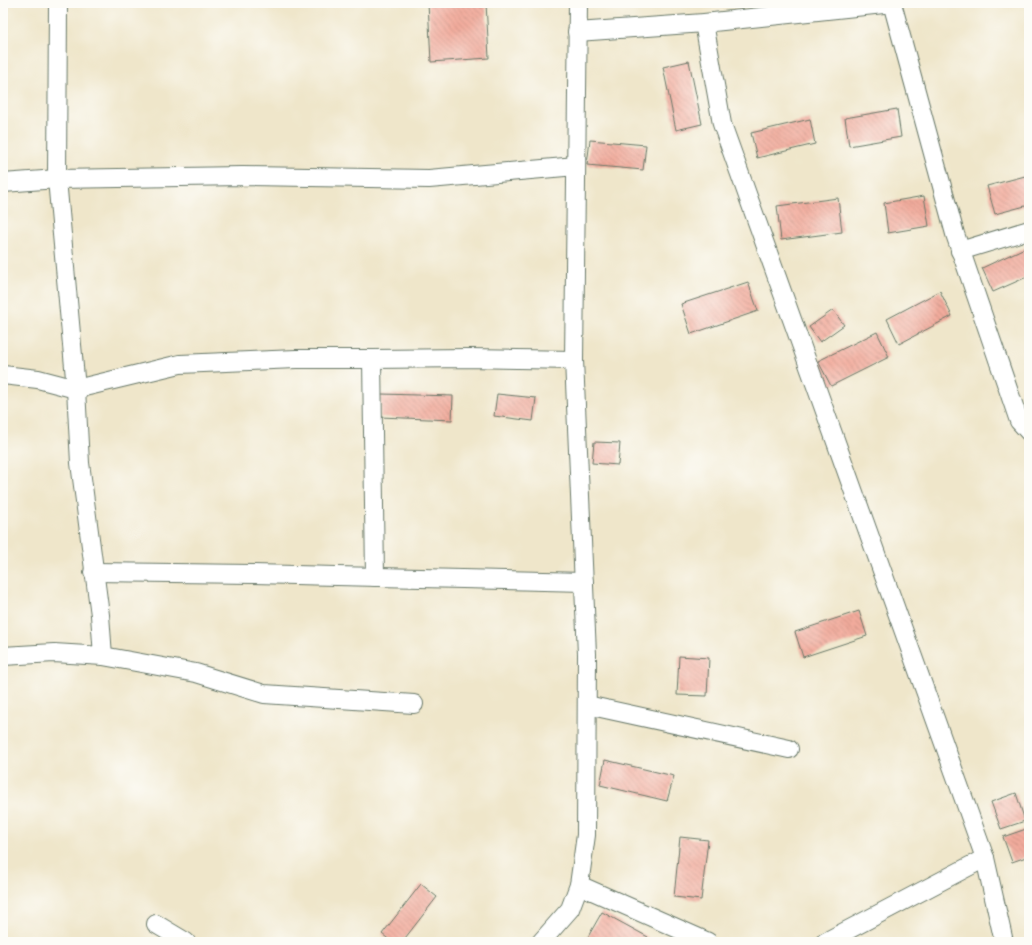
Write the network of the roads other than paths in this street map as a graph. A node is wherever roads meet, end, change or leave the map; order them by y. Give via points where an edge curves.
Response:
1 (58, 3) edge
2 (578, 3) edge
3 (892, 3) edge
4 (704, 23) junction
5 (577, 32) junction
6 (576, 166) junction
7 (57, 179) junction
8 (3, 183) edge
9 (1029, 230) edge
10 (960, 251) junction
11 (372, 359) junction
12 (574, 360) junction
13 (3, 375) edge
14 (76, 389) junction
15 (1029, 432) edge
16 (93, 572) junction
17 (375, 577) junction
18 (584, 582) junction
19 (3, 656) edge
20 (103, 656) junction
21 (414, 704) dead end
22 (587, 706) junction
23 (789, 749) dead end
24 (985, 858) junction
25 (579, 885) junction
26 (156, 924) dead end
27 (186, 942) edge
28 (541, 942) edge
29 (708, 942) edge
30 (825, 942) edge
31 (1004, 942) edge

1 - 7 street
2 - 5 street
3 - 4 street
3 - 10 street
4 - 5 street
4 - 24 street via 722,124
5 - 6 street
6 - 7 street via 429,178 242,176
6 - 12 street
7 - 8 street
7 - 14 street
9 - 10 street
10 - 15 street via 1019,422
11 - 12 street
11 - 14 street via 180,364
11 - 17 street
12 - 18 street
13 - 14 street
14 - 16 street via 80,463
16 - 17 street
16 - 20 street
17 - 18 street
18 - 22 street
19 - 20 street via 54,653
20 - 21 street via 196,673 264,694
22 - 23 street
22 - 25 street via 586,835
24 - 30 street
24 - 31 street
25 - 28 street via 570,909
25 - 29 street
26 - 27 street

